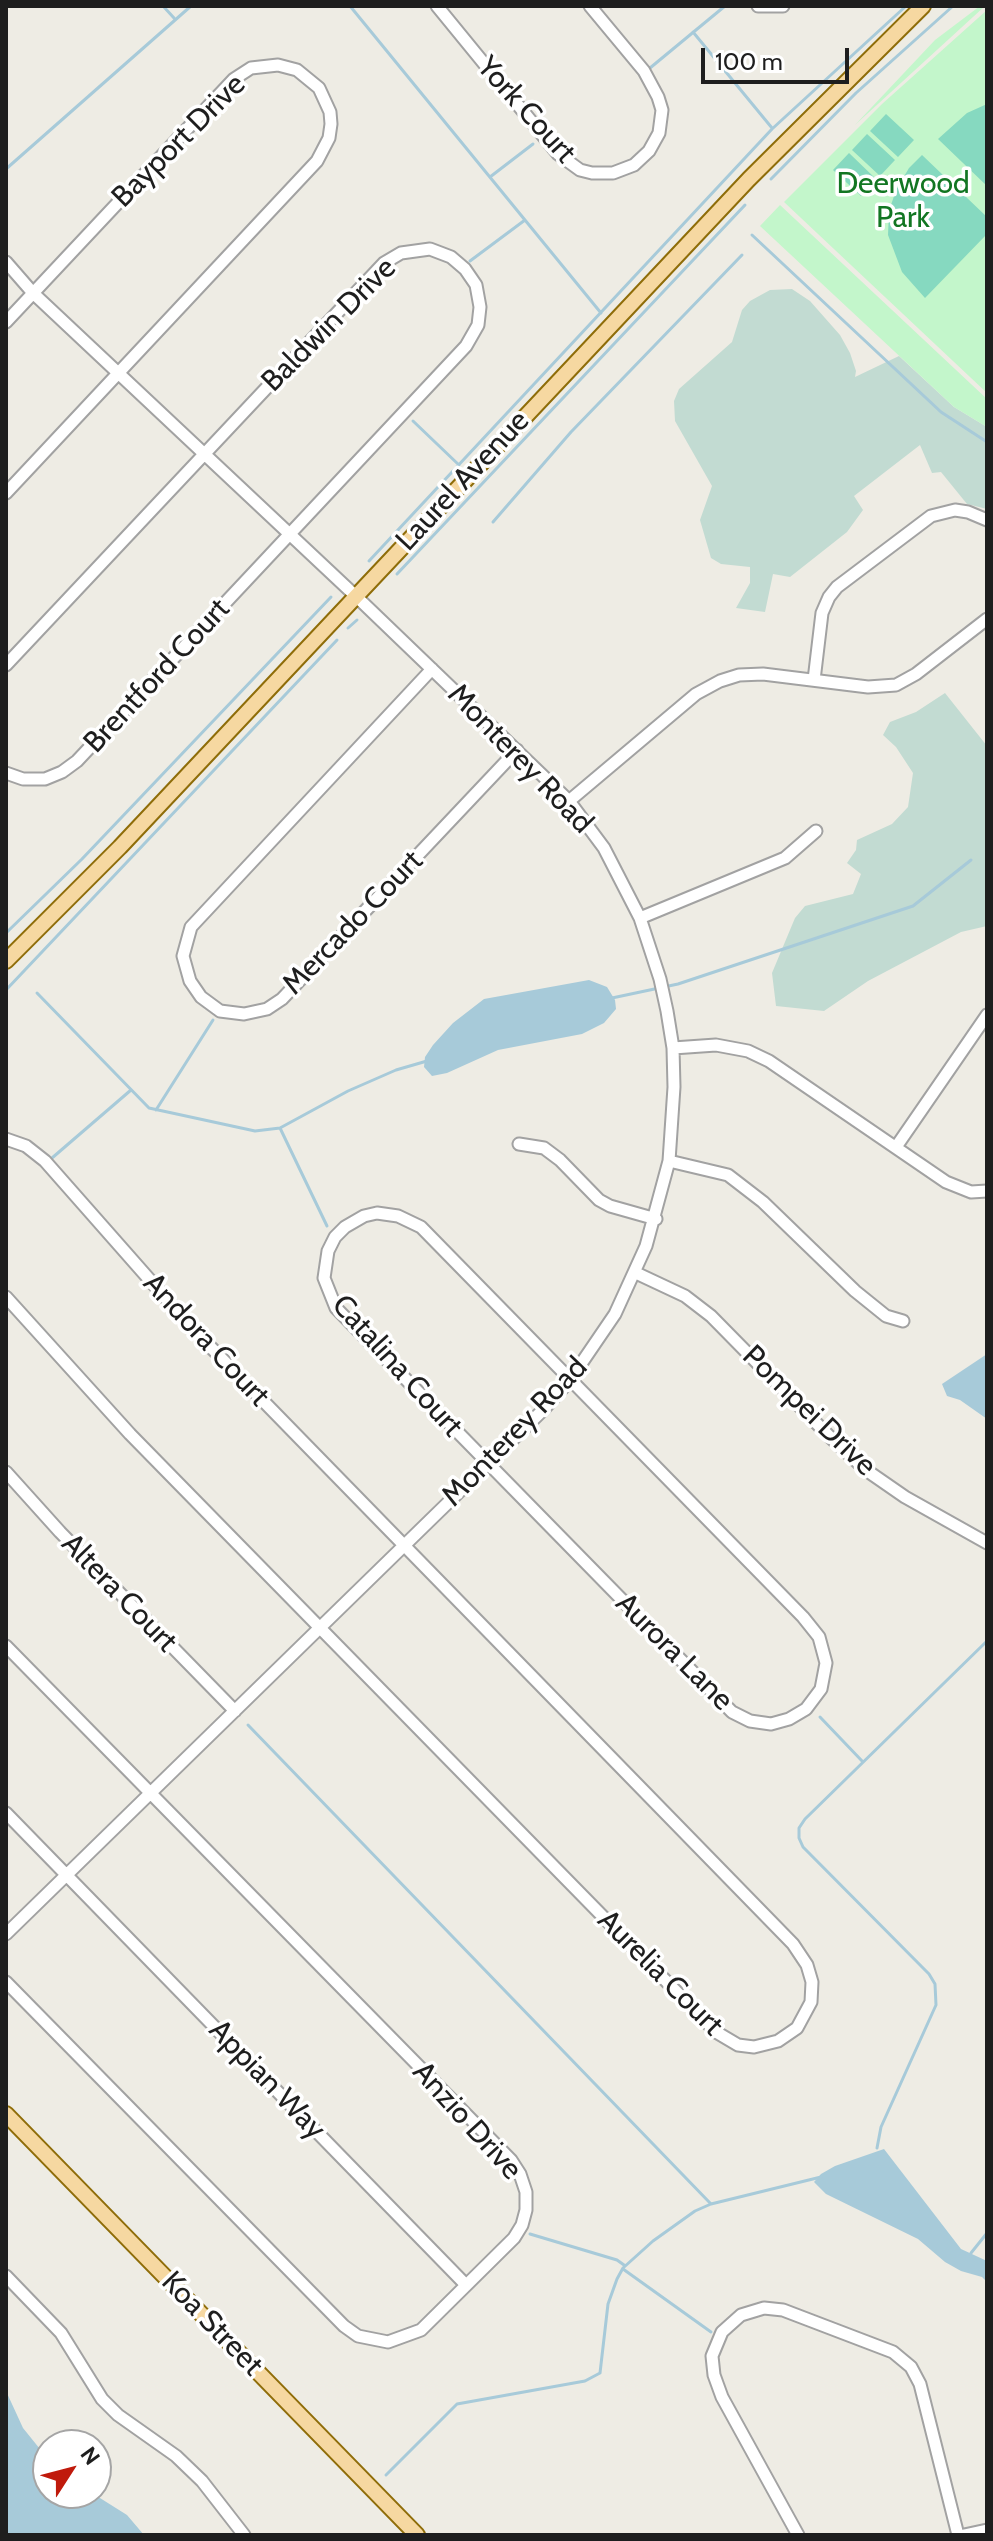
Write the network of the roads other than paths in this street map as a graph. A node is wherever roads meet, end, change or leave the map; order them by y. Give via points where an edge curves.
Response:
1 (437, 6) edge
2 (590, 6) edge
3 (758, 6) edge
4 (783, 6) edge
5 (923, 6) edge
6 (6, 262) edge
7 (33, 293) junction
8 (6, 322) edge
9 (119, 373) junction
10 (205, 454) junction
11 (6, 493) edge
12 (987, 520) edge
13 (290, 535) junction
14 (355, 595) junction
15 (987, 619) edge
16 (6, 665) edge
17 (432, 669) junction
18 (814, 680) junction
19 (517, 750) junction
20 (6, 773) edge
21 (569, 801) junction
22 (816, 831) dead end
23 (640, 918) junction
24 (6, 961) edge
25 (987, 1015) edge
26 (673, 1048) junction
27 (6, 1139) edge
28 (519, 1144) dead end
29 (896, 1147) junction
30 (669, 1161) junction
31 (987, 1191) edge
32 (656, 1219) junction
33 (636, 1273) junction
34 (6, 1297) edge
35 (903, 1321) dead end
36 (570, 1380) junction
37 (487, 1464) junction
38 (6, 1472) edge
39 (987, 1543) edge
40 (403, 1547) junction
41 (319, 1628) junction
42 (6, 1646) edge
43 (235, 1711) junction
44 (151, 1793) junction
45 (6, 1813) edge
46 (66, 1876) junction
47 (6, 1934) edge
48 (6, 1982) edge
49 (6, 2114) edge
50 (6, 2276) edge
51 (466, 2285) junction
52 (987, 2530) edge
53 (244, 2535) edge
54 (417, 2535) edge
55 (798, 2535) edge
56 (958, 2535) edge
57 (964, 2535) edge

1 - 2 street, York Court via 558,154 580,170 613,173 634,165 649,151 659,133 662,110 644,71
3 - 4 street
5 - 14 main road, Laurel Avenue via 746,181
6 - 7 street, Monterey Road
7 - 8 street, Bayport Drive
7 - 9 street, Monterey Road
7 - 9 street, Bayport Drive via 234,79 251,68 270,65 288,66 309,78 330,112 329,138 317,161
9 - 10 street, Monterey Road
9 - 11 street, Bayport Drive
10 - 13 street, Monterey Road
10 - 13 street, Baldwin Drive via 384,263 420,249 458,262 480,299 473,335
10 - 16 street
12 - 18 street via 955,510 931,516 837,587 822,613
13 - 14 street, Monterey Road
13 - 20 street, Brentford Court via 70,767 38,780
14 - 17 street, Monterey Road
14 - 24 main road, Laurel Avenue
15 - 18 street via 896,685
17 - 19 street, Monterey Road
17 - 19 street, Mercado Court via 191,927 183,956 201,997 220,1011 244,1014 282,999
18 - 21 street via 750,674 712,684
19 - 21 street, Monterey Road
21 - 23 street, Monterey Road via 604,848
22 - 23 street via 785,858
23 - 26 street, Monterey Road via 660,979
25 - 29 street
26 - 29 street via 716,1045 748,1051
26 - 30 street, Monterey Road
27 - 40 street, Andora Court via 45,1161 193,1329
28 - 32 street via 544,1148 599,1200
29 - 31 street via 956,1187
30 - 32 street, Monterey Road
30 - 35 street via 728,1175 855,1291 886,1316
32 - 33 street, Monterey Road
33 - 36 street, Monterey Road
33 - 39 street, Pompei Drive via 685,1296 711,1316 866,1470
34 - 41 street via 130,1434
36 - 37 street, Monterey Road
36 - 37 street, Catalina Court via 414,1222 377,1213 339,1232 324,1267 332,1302
36 - 37 street, Aurora Lane via 819,1637 825,1654 824,1681 806,1709 771,1724 732,1712
37 - 40 street, Monterey Road
38 - 43 street, Altera Court
40 - 41 street, Monterey Road
40 - 41 street, Aurelia Court via 802,1955 812,1992 797,2028 778,2041 754,2047 738,2045 716,2032
41 - 43 street, Monterey Road
42 - 44 street
43 - 44 street, Monterey Road
44 - 46 street, Monterey Road
44 - 51 street, Anzio Drive via 520,2174 527,2200 522,2225
45 - 46 street, Appian Way
46 - 47 street, Monterey Road
46 - 51 street, Appian Way
48 - 51 street, Anzio Drive via 350,2332 382,2342 407,2337
49 - 54 main road, Koa Street
50 - 53 street via 61,2333 102,2399 176,2456
52 - 57 street
55 - 56 street via 714,2375 712,2356 722,2332 741,2315 764,2308 783,2310 882,2348 911,2367 920,2384

